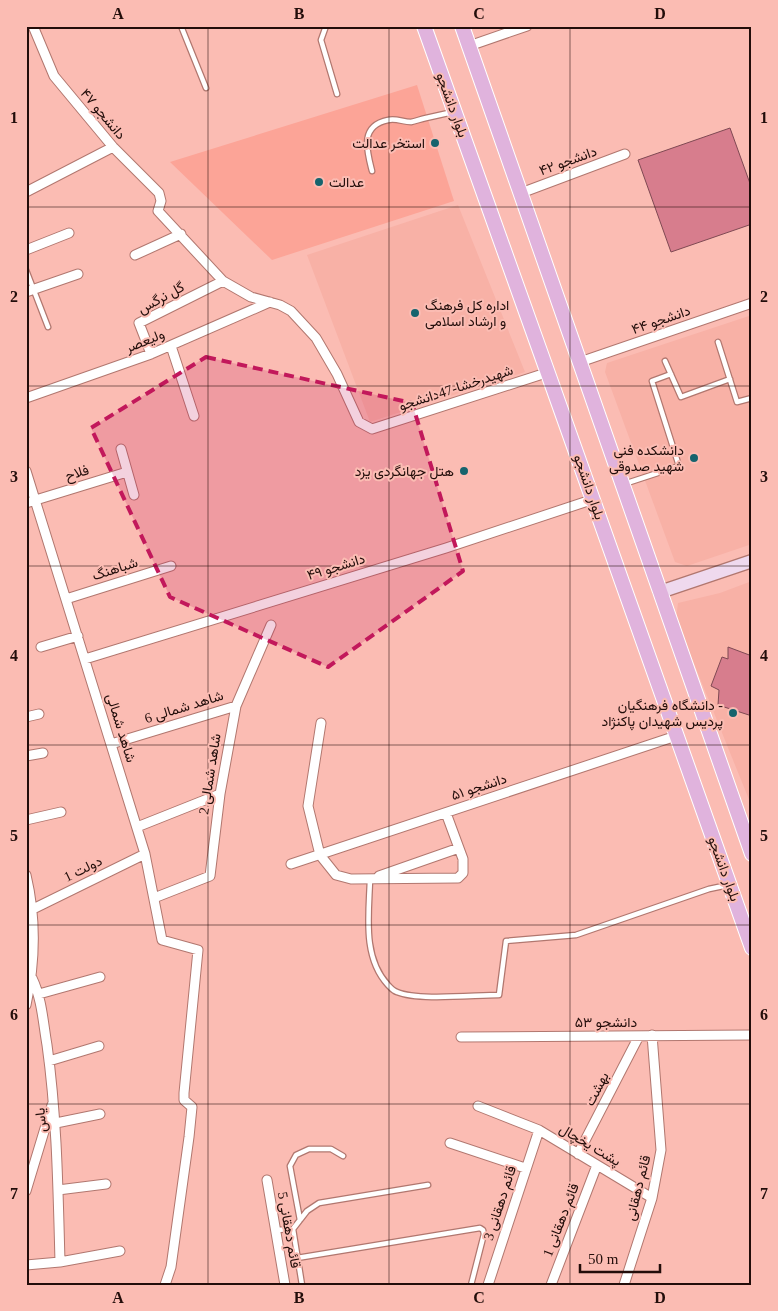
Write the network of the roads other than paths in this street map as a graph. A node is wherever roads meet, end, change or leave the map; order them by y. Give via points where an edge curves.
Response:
1 (33, 26) edge
2 (181, 26) edge
3 (326, 26) edge
4 (424, 26) edge
5 (462, 26) edge
6 (527, 26) edge
7 (469, 46) junction
8 (206, 88) dead end
9 (336, 94) dead end
10 (455, 112) junction
11 (113, 147) junction
12 (625, 154) dead end
13 (372, 171) dead end
14 (26, 192) edge
15 (521, 193) junction
16 (69, 233) dead end
17 (181, 234) junction
18 (26, 250) edge
19 (135, 255) dead end
20 (26, 270) edge
21 (78, 274) dead end
22 (223, 281) junction
23 (30, 291) edge
24 (270, 302) junction
25 (752, 304) edge
26 (48, 327) dead end
27 (718, 342) dead end
28 (171, 346) junction
29 (151, 354) junction
30 (665, 361) dead end
31 (580, 362) junction
32 (549, 372) junction
33 (671, 374) junction
34 (730, 379) junction
35 (26, 398) edge
36 (752, 398) edge
37 (194, 416) dead end
38 (121, 449) dead end
39 (26, 471) edge
40 (127, 472) junction
41 (622, 484) junction
42 (134, 494) dead end
43 (594, 499) junction
44 (31, 502) edge
45 (752, 561) edge
46 (171, 566) dead end
47 (660, 592) junction
48 (66, 599) junction
49 (271, 625) dead end
50 (78, 636) junction
51 (41, 648) dead end
52 (85, 659) junction
53 (236, 706) junction
54 (39, 714) dead end
55 (26, 717) edge
56 (321, 723) dead end
57 (676, 736) junction
58 (111, 744) junction
59 (43, 753) dead end
60 (26, 756) edge
61 (220, 794) junction
62 (61, 812) dead end
63 (446, 813) junction
64 (26, 820) edge
65 (137, 827) junction
66 (459, 848) junction
67 (145, 854) junction
68 (752, 854) edge
69 (320, 855) junction
70 (291, 864) dead end
71 (26, 875) edge
72 (370, 879) junction
73 (730, 885) junction
74 (28, 889) edge
75 (154, 898) junction
76 (33, 909) junction
77 (752, 948) edge
78 (100, 977) dead end
79 (29, 978) edge
80 (39, 994) junction
81 (26, 1005) edge
82 (652, 1035) junction
83 (752, 1035) edge
84 (639, 1036) junction
85 (461, 1037) dead end
86 (99, 1046) dead end
87 (49, 1061) junction
88 (53, 1102) junction
89 (478, 1106) dead end
90 (100, 1114) dead end
91 (56, 1123) junction
92 (539, 1130) junction
93 (450, 1143) dead end
94 (578, 1154) junction
95 (343, 1156) dead end
96 (597, 1165) junction
97 (525, 1168) junction
98 (267, 1180) dead end
99 (106, 1184) dead end
100 (428, 1185) dead end
101 (58, 1190) junction
102 (26, 1191) edge
103 (652, 1198) junction
104 (300, 1220) junction
105 (292, 1229) junction
106 (276, 1230) junction
107 (120, 1251) dead end
108 (297, 1258) junction
109 (60, 1262) junction
110 (26, 1265) edge
111 (165, 1285) edge
112 (285, 1285) edge
113 (302, 1285) edge
114 (471, 1285) edge
115 (488, 1285) edge
116 (551, 1285) edge
117 (624, 1285) edge

1 - 11 street, دانشجو ۴۷ via 54,76
2 - 8 lane
3 - 9 lane via 321,40
4 - 10 main road, بلوار دانشجو
5 - 7 main road
6 - 7 street
7 - 15 main road
10 - 13 lane via 411,122 398,119 380,123 368,136 366,146
10 - 32 main road, بلوار دانشجو
11 - 14 street
11 - 17 street, دانشجو ۴۷ via 159,193 158,211
12 - 15 street, دانشجو ۴۲
15 - 31 main road
16 - 18 street
17 - 19 street
17 - 22 street
20 - 23 lane
21 - 23 street
22 - 24 street via 251,297
22 - 29 street, گل نرگس via 139,323
23 - 26 lane
24 - 28 street, ولیعصر
24 - 32 street, شهیدرخشا-47دانشجو via 291,311 316,338 338,374 359,422 372,429
25 - 31 street, دانشجو ۴۴
27 - 34 lane
28 - 29 street, ولیعصر
28 - 37 street
29 - 35 street, ولیعصر
30 - 33 lane
31 - 41 main road
32 - 43 main road, بلوار دانشجو
33 - 34 lane via 682,397
33 - 41 lane via 652,381 679,466
34 - 36 lane via 737,402
38 - 40 street
39 - 44 street, شاهد شمالی
40 - 42 street
40 - 44 street, فلاح
41 - 47 main road
43 - 52 street, دانشجو ۴۹
43 - 57 main road, بلوار دانشجو
44 - 48 street, شاهد شمالی
45 - 47 street
46 - 48 street, شباهنگ
47 - 68 main road
48 - 50 street, شاهد شمالی
49 - 53 street, شاهد شمالی 2
50 - 51 street
50 - 52 street, شاهد شمالی
52 - 58 street, شاهد شمالی
53 - 58 street, شاهد شمالی 6
53 - 61 street, شاهد شمالی 2
54 - 55 street
56 - 69 street via 308,806
57 - 63 street, دانشجو ۵۱
57 - 73 main road, بلوار دانشجو
58 - 65 street, شاهد شمالی
59 - 60 street
61 - 65 street
61 - 75 street, شاهد شمالی 2 via 210,876
62 - 64 street
63 - 66 street
63 - 69 street, دانشجو ۵۱
65 - 67 street, شاهد شمالی
66 - 72 street
66 - 72 street via 464,860 463,873 458,878
67 - 75 street, شاهد شمالی
67 - 76 street, دولت 1
69 - 70 street, دانشجو ۵۱
69 - 72 street via 336,875 351,880
71 - 74 street
72 - 73 lane via 368,925 371,952 381,977 395,992 415,997 499,995 506,941 576,935 709,889
73 - 77 main road, بلوار دانشجو
74 - 76 street
75 - 111 street, شاهد شمالی via 162,940 199,953 184,1093 184,1100 192,1108 171,1267
76 - 79 street
78 - 80 street
79 - 80 street, یاس
79 - 81 street
80 - 87 street, یاس
82 - 83 street, دانشجو ۵۳
82 - 84 street, دانشجو ۵۳
82 - 103 street, قائم دهقانی via 661,1150
84 - 85 street, دانشجو ۵۳
84 - 94 street, بهشت
86 - 87 street
87 - 88 street, یاس
88 - 91 street, یاس
88 - 102 street
89 - 92 street, پشت یخچال
90 - 91 street
91 - 101 street, یاس
92 - 94 street, پشت یخچال
92 - 97 street, قائم دهقانی 3
93 - 97 street
94 - 96 street, پشت یخچال
95 - 104 lane via 330,1150 309,1149 296,1155 290,1166
96 - 103 street, پشت یخچال
96 - 116 street, قائم دهقانی 1
97 - 115 street, قائم دهقانی 3
98 - 106 street, قائم دهقانی 5
99 - 101 street
100 - 104 lane via 319,1204
101 - 109 street, یاس
103 - 117 street, قائم دهقانی
104 - 105 lane
105 - 106 lane
105 - 108 lane
106 - 112 street, قائم دهقانی 5
107 - 109 street
108 - 113 lane
108 - 114 lane via 480,1228 484,1234
109 - 110 street

